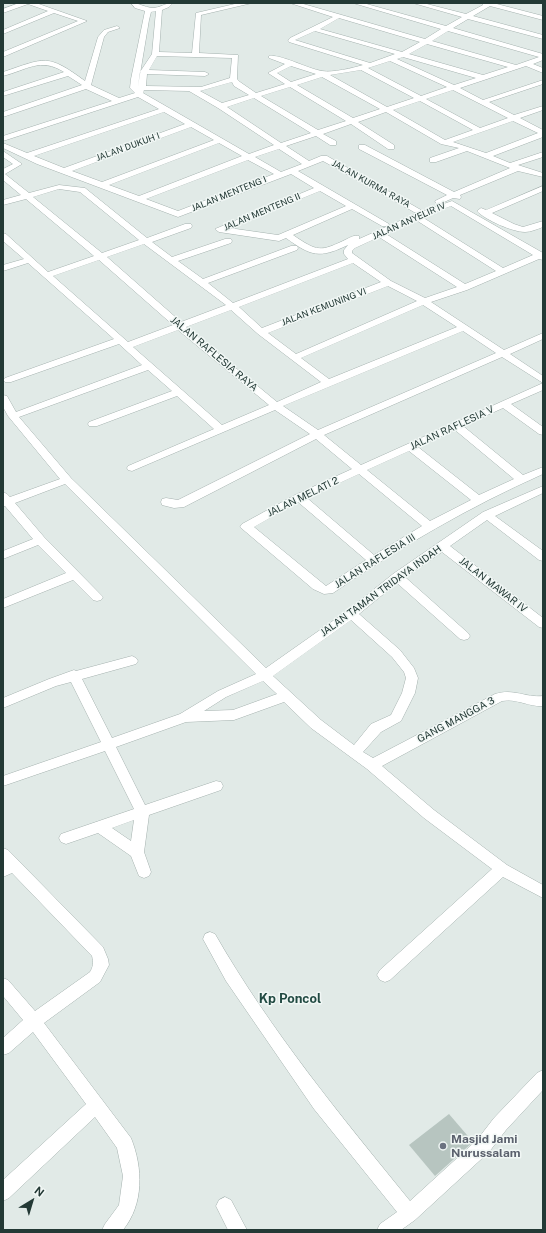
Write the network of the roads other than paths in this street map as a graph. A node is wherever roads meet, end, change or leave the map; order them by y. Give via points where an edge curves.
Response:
1 (25, 3) edge
2 (30, 3) edge
3 (134, 3) edge
4 (170, 3) edge
5 (249, 3) edge
6 (293, 3) edge
7 (356, 3) edge
8 (416, 3) edge
9 (487, 4) edge
10 (159, 8) junction
11 (149, 9) junction
12 (54, 11) junction
13 (3, 12) edge
14 (339, 16) junction
15 (466, 17) junction
16 (543, 18) edge
17 (117, 28) dead end
18 (314, 29) junction
19 (446, 29) junction
20 (3, 32) edge
21 (543, 37) edge
22 (426, 41) junction
23 (155, 54) junction
24 (195, 54) junction
25 (404, 54) junction
26 (3, 55) edge
27 (271, 57) dead end
28 (543, 57) edge
29 (392, 59) junction
30 (292, 63) junction
31 (528, 64) junction
32 (366, 66) junction
33 (516, 67) junction
34 (543, 71) edge
35 (144, 72) junction
36 (69, 73) junction
37 (3, 74) edge
38 (205, 74) dead end
39 (323, 74) junction
40 (485, 78) junction
41 (233, 79) junction
42 (543, 82) edge
43 (291, 85) junction
44 (87, 86) junction
45 (453, 87) junction
46 (191, 89) junction
47 (139, 90) junction
48 (3, 94) edge
49 (256, 96) junction
50 (422, 98) junction
51 (118, 101) junction
52 (483, 102) junction
53 (221, 106) junction
54 (165, 108) junction
55 (543, 108) edge
56 (385, 110) junction
57 (3, 115) edge
58 (513, 118) junction
59 (352, 121) junction
60 (191, 124) junction
61 (479, 130) junction
62 (317, 133) junction
63 (543, 134) edge
64 (3, 138) edge
65 (220, 140) junction
66 (444, 142) junction
67 (333, 143) dead end
68 (3, 145) edge
69 (281, 145) junction
70 (362, 147) dead end
71 (391, 147) dead end
72 (467, 148) junction
73 (3, 153) edge
74 (543, 154) edge
75 (487, 155) junction
76 (26, 156) junction
77 (250, 156) junction
78 (433, 160) dead end
79 (306, 163) dead end
80 (514, 167) junction
81 (65, 171) junction
82 (292, 171) junction
83 (3, 172) edge
84 (279, 174) junction
85 (543, 175) edge
86 (3, 176) edge
87 (102, 185) junction
88 (320, 188) junction
89 (543, 188) edge
90 (453, 195) junction
91 (30, 198) junction
92 (139, 199) junction
93 (3, 203) edge
94 (352, 206) junction
95 (3, 210) edge
96 (486, 213) junction
97 (417, 214) junction
98 (385, 224) junction
99 (543, 224) edge
100 (188, 226) dead end
101 (381, 234) junction
102 (287, 235) junction
103 (4, 238) edge
104 (144, 240) junction
105 (228, 241) dead end
106 (294, 248) dead end
107 (100, 256) junction
108 (542, 256) edge
109 (29, 260) junction
110 (172, 260) junction
111 (354, 260) junction
112 (3, 268) edge
113 (502, 271) junction
114 (47, 275) junction
115 (202, 282) junction
116 (388, 283) junction
117 (464, 288) junction
118 (424, 301) junction
119 (232, 306) junction
120 (179, 326) junction
121 (463, 328) junction
122 (261, 332) junction
123 (543, 336) edge
124 (124, 343) junction
125 (504, 353) junction
126 (296, 357) junction
127 (149, 366) junction
128 (6, 378) edge
129 (543, 380) edge
130 (328, 383) junction
131 (543, 386) edge
132 (179, 392) junction
133 (3, 394) edge
134 (3, 398) edge
135 (504, 404) junction
136 (276, 406) junction
137 (13, 416) junction
138 (93, 424) dead end
139 (456, 426) junction
140 (220, 429) junction
141 (543, 432) edge
142 (317, 434) junction
143 (411, 446) junction
144 (132, 468) dead end
145 (360, 470) junction
146 (543, 470) edge
147 (521, 479) junction
148 (66, 480) junction
149 (540, 492) edge
150 (299, 497) junction
151 (5, 500) edge
152 (478, 500) junction
153 (166, 502) dead end
154 (487, 515) junction
155 (246, 526) joint
156 (430, 527) junction
157 (40, 540) junction
158 (442, 546) junction
159 (3, 555) edge
160 (543, 557) edge
161 (373, 560) junction
162 (75, 574) junction
163 (397, 577) junction
164 (97, 597) dead end
165 (3, 604) edge
166 (351, 614) junction
167 (543, 624) edge
168 (464, 636) dead end
169 (132, 661) dead end
170 (74, 675) junction
171 (264, 676) junction
172 (286, 696) junction
173 (543, 701) edge
174 (3, 703) edge
175 (184, 717) junction
176 (108, 745) junction
177 (355, 752) junction
178 (372, 765) junction
179 (3, 781) edge
180 (216, 786) dead end
181 (142, 812) junction
182 (99, 826) junction
183 (66, 838) dead end
184 (137, 852) junction
185 (6, 863) edge
186 (502, 869) junction
187 (144, 872) dead end
188 (543, 892) edge
189 (210, 939) dead end
190 (385, 975) dead end
191 (3, 985) edge
192 (34, 1021) junction
193 (3, 1048) edge
194 (543, 1078) edge
195 (97, 1105) junction
196 (3, 1192) edge
197 (225, 1206) dead end
198 (409, 1214) junction
199 (111, 1230) edge
200 (238, 1230) edge
201 (386, 1230) edge

1 - 13 street
2 - 12 street
3 - 11 street
4 - 10 street
5 - 24 street via 198,14
6 - 14 street
7 - 19 street
8 - 15 street
9 - 15 street
9 - 16 street
10 - 11 street
10 - 23 street
11 - 47 street via 134,75
12 - 20 street
12 - 26 street via 84,21
14 - 18 street
14 - 22 street
15 - 19 street
15 - 21 street
17 - 44 street via 106,31 101,37
18 - 25 street
18 - 32 street via 290,40 291,42
19 - 22 street
19 - 28 street
22 - 25 street
22 - 33 street
23 - 24 street
23 - 35 street
24 - 41 street via 236,56
25 - 29 street
25 - 40 street
27 - 30 street
28 - 31 street
29 - 32 street
29 - 45 street
30 - 39 street
30 - 43 street via 272,73
31 - 33 street
31 - 34 street
32 - 39 street
32 - 50 street
33 - 40 street
35 - 38 street
35 - 47 street
36 - 37 street via 43,62
36 - 44 street
36 - 48 street
39 - 43 street
39 - 56 street
40 - 45 street
41 - 46 street
41 - 49 street
42 - 52 street
43 - 49 street
43 - 59 street
44 - 51 street
44 - 57 street
45 - 50 street
45 - 52 street
46 - 47 street
46 - 53 street
47 - 51 street
47 - 54 street
49 - 53 street
49 - 62 street
50 - 56 street
50 - 61 street
51 - 64 street
52 - 58 street
53 - 69 street
54 - 60 street
54 - 76 street
55 - 58 street
56 - 59 street
56 - 66 street
58 - 61 street
58 - 63 street
59 - 62 street
59 - 71 street
60 - 65 street
60 - 81 street, JALAN DUKUH I
61 - 66 street
62 - 67 street
62 - 69 street
63 - 75 street
65 - 77 street
65 - 87 street
66 - 72 street
68 - 76 street
69 - 77 street
69 - 79 street
70 - 90 street
72 - 75 street
72 - 78 street
73 - 83 street via 18,164
74 - 80 street
75 - 80 street
76 - 81 street
77 - 84 street
77 - 92 street
80 - 85 street
80 - 90 street
81 - 87 street
82 - 84 street, JALAN KURMA RAYA
82 - 88 street
82 - 97 street, JALAN KURMA RAYA via 324,158
84 - 92 street, JALAN MENTENG I via 178,214
86 - 91 street, JALAN RAFLESIA RAYA
87 - 92 street
88 - 94 street
88 - 102 street, JALAN MENTENG II via 219,229 272,238
89 - 96 street
90 - 96 street
90 - 97 street
91 - 93 street
91 - 95 street
91 - 104 street via 70,188 82,190
91 - 107 street, JALAN RAFLESIA RAYA
94 - 98 street
94 - 102 street, JALAN MENTENG II
96 - 99 street via 506,224 523,229
97 - 98 street
97 - 101 street, JALAN ANYELIR IV
97 - 108 street, JALAN ANYELIR IV via 447,204 455,204
97 - 113 street
98 - 102 street via 323,252 316,252
100 - 104 street
101 - 111 street, JALAN ANYELIR IV via 349,248 348,254
101 - 117 street
103 - 109 street
104 - 107 street
104 - 110 street
105 - 110 street
106 - 115 street
107 - 114 street
107 - 120 street, JALAN RAFLESIA RAYA
108 - 113 street
109 - 112 street
109 - 114 street
110 - 115 street
111 - 116 street
111 - 119 street
113 - 117 street
114 - 124 street
115 - 119 street
116 - 118 street
116 - 122 street, JALAN KEMUNING VI
117 - 118 street
118 - 121 street
118 - 126 street
119 - 120 street
119 - 122 street
120 - 124 street
120 - 136 street, JALAN RAFLESIA RAYA
121 - 125 street
121 - 130 street
122 - 126 street
123 - 125 street
124 - 127 street
124 - 128 street
125 - 129 street
125 - 142 street
126 - 130 street
127 - 132 street
127 - 137 street
128 - 133 street via 10,385
130 - 136 street
131 - 135 street, JALAN RAFLESIA V
132 - 138 street
132 - 140 street
134 - 137 street
135 - 139 street, JALAN RAFLESIA V
135 - 141 street
136 - 140 street
136 - 142 street, JALAN RAFLESIA RAYA
137 - 148 street
139 - 143 street, JALAN RAFLESIA V
139 - 147 street
140 - 144 street
142 - 145 street, JALAN RAFLESIA RAYA
142 - 153 street via 180,504
143 - 145 street, JALAN RAFLESIA V
143 - 152 street
145 - 150 street, JALAN MELATI 2
145 - 156 street, JALAN RAFLESIA RAYA
146 - 147 street, JALAN RAFLESIA III
147 - 152 street, JALAN RAFLESIA III
148 - 151 street
148 - 171 street
149 - 154 street, JALAN TAMAN TRIDAYA INDAH
150 - 155 street, JALAN MELATI 2
150 - 161 street
151 - 157 street
152 - 156 street, JALAN RAFLESIA III
154 - 158 street, JALAN TAMAN TRIDAYA INDAH
154 - 160 street
155 - 161 street, JALAN RAFLESIA III via 317,586 326,590
156 - 161 street, JALAN RAFLESIA III
157 - 159 street
157 - 162 street
158 - 163 street, JALAN TAMAN TRIDAYA INDAH
158 - 167 street, JALAN MAWAR IV
162 - 164 street
162 - 165 street
163 - 166 street, JALAN TAMAN TRIDAYA INDAH
163 - 168 street
166 - 171 street, JALAN TAMAN TRIDAYA INDAH
166 - 177 street via 403,660 412,677 411,687 396,718 376,728
169 - 170 street
170 - 174 street via 32,689
170 - 176 street
171 - 172 street
171 - 175 street, JALAN TAMAN TRIDAYA INDAH via 222,694
172 - 175 street via 234,715
172 - 177 street via 316,724
173 - 178 street, GANG MANGGA 3 via 537,702 513,695 499,697
175 - 176 street
176 - 179 street
176 - 181 street
177 - 178 street
178 - 186 street via 429,814
180 - 181 street
181 - 182 street
181 - 184 street
182 - 183 street
182 - 184 street
184 - 187 street
185 - 192 street via 98,952 102,960 101,968 95,977
186 - 188 street
186 - 190 street
189 - 198 street via 231,976 320,1104
191 - 192 street
192 - 193 street
192 - 195 street
194 - 198 street via 483,1146
195 - 196 street
195 - 199 street via 125,1144 132,1176 127,1208
197 - 200 street
198 - 201 street

